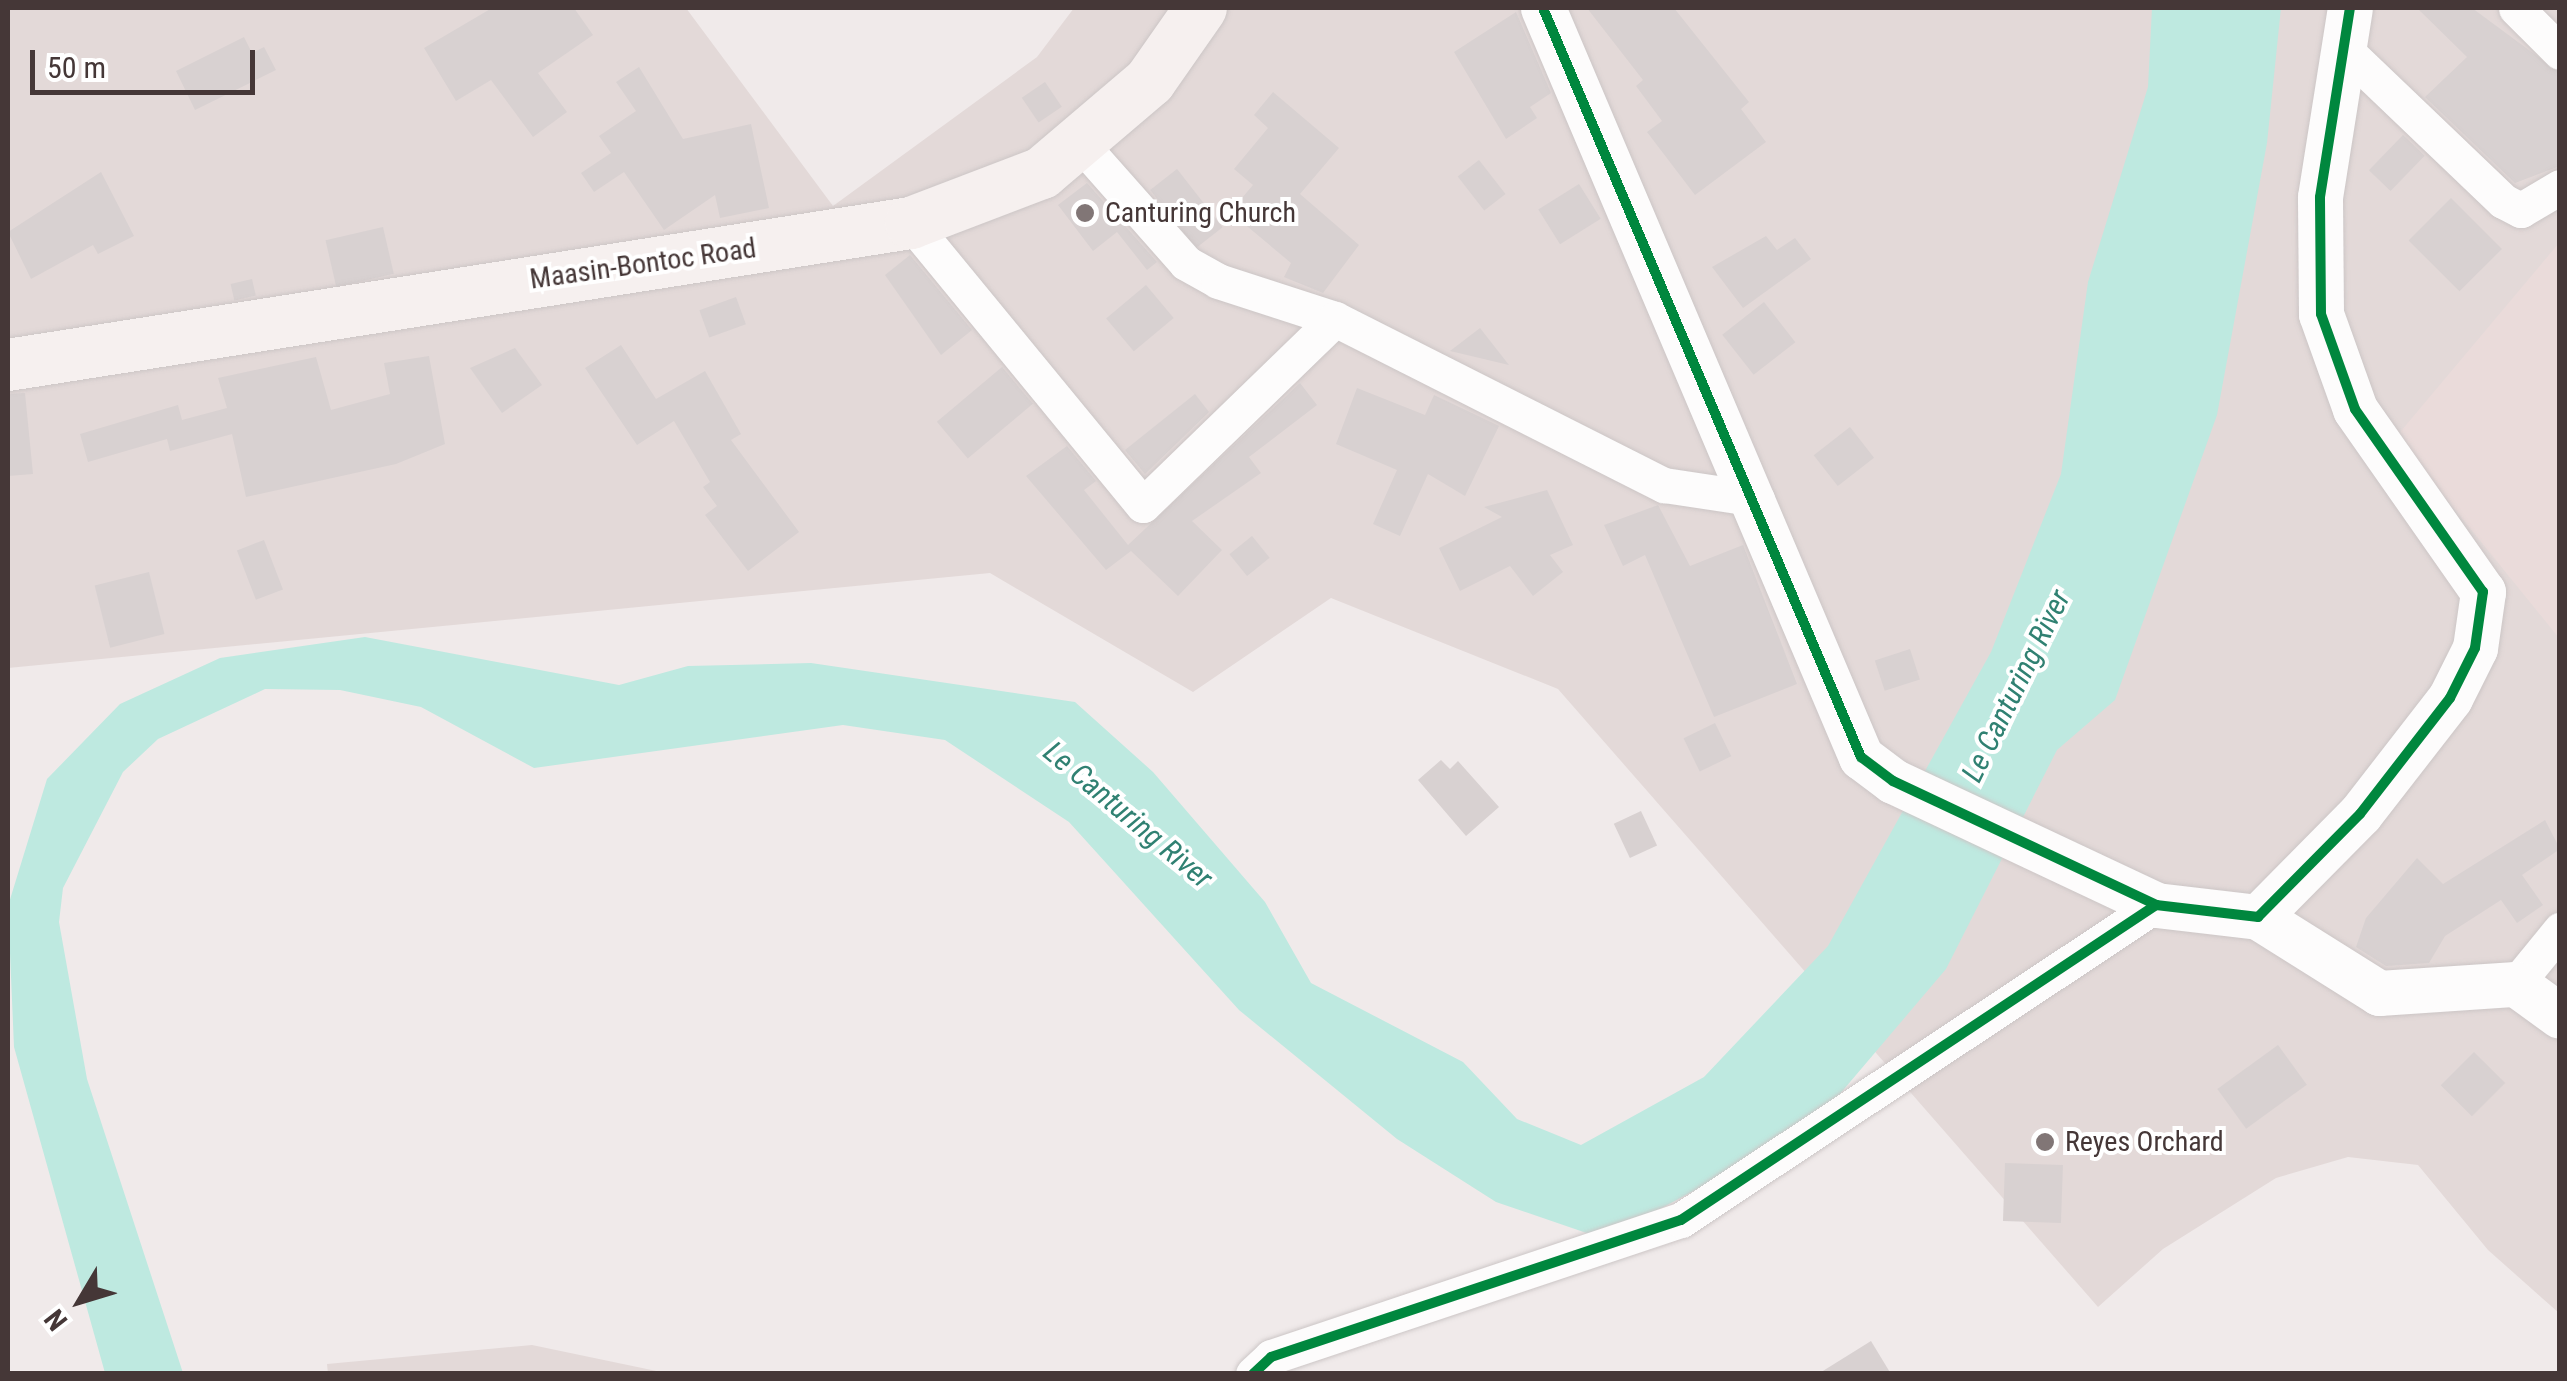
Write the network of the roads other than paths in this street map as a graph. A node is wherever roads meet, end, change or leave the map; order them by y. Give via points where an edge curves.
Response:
1 (1202, 8) edge
2 (1543, 8) edge
3 (2516, 8) edge
4 (2347, 28) edge
5 (2560, 52) edge
6 (1080, 143) junction
7 (2560, 187) edge
8 (912, 223) junction
9 (1335, 320) junction
10 (8, 365) edge
11 (1757, 500) junction
12 (2156, 905) junction
13 (2258, 917) junction
14 (2560, 930) edge
15 (2516, 984) junction
16 (2560, 1016) edge
17 (1253, 1374) edge

1 - 6 main road, Maasin-Bontoc Road via 1172,57
2 - 11 street
3 - 5 street
4 - 7 street via 2502,201 2521,210
4 - 13 street via 2320,197 2322,314 2356,409 2483,592 2476,648 2450,698 2360,814
6 - 8 main road, Maasin-Bontoc Road via 1042,173
6 - 9 street via 1186,263
8 - 9 street via 1143,505
8 - 10 main road, Maasin-Bontoc Road
9 - 11 street via 1664,485
11 - 12 street via 1846,734 1893,781
12 - 13 street
12 - 17 street via 1681,1220 1271,1357
13 - 15 street via 2379,993
14 - 15 street
15 - 16 street

